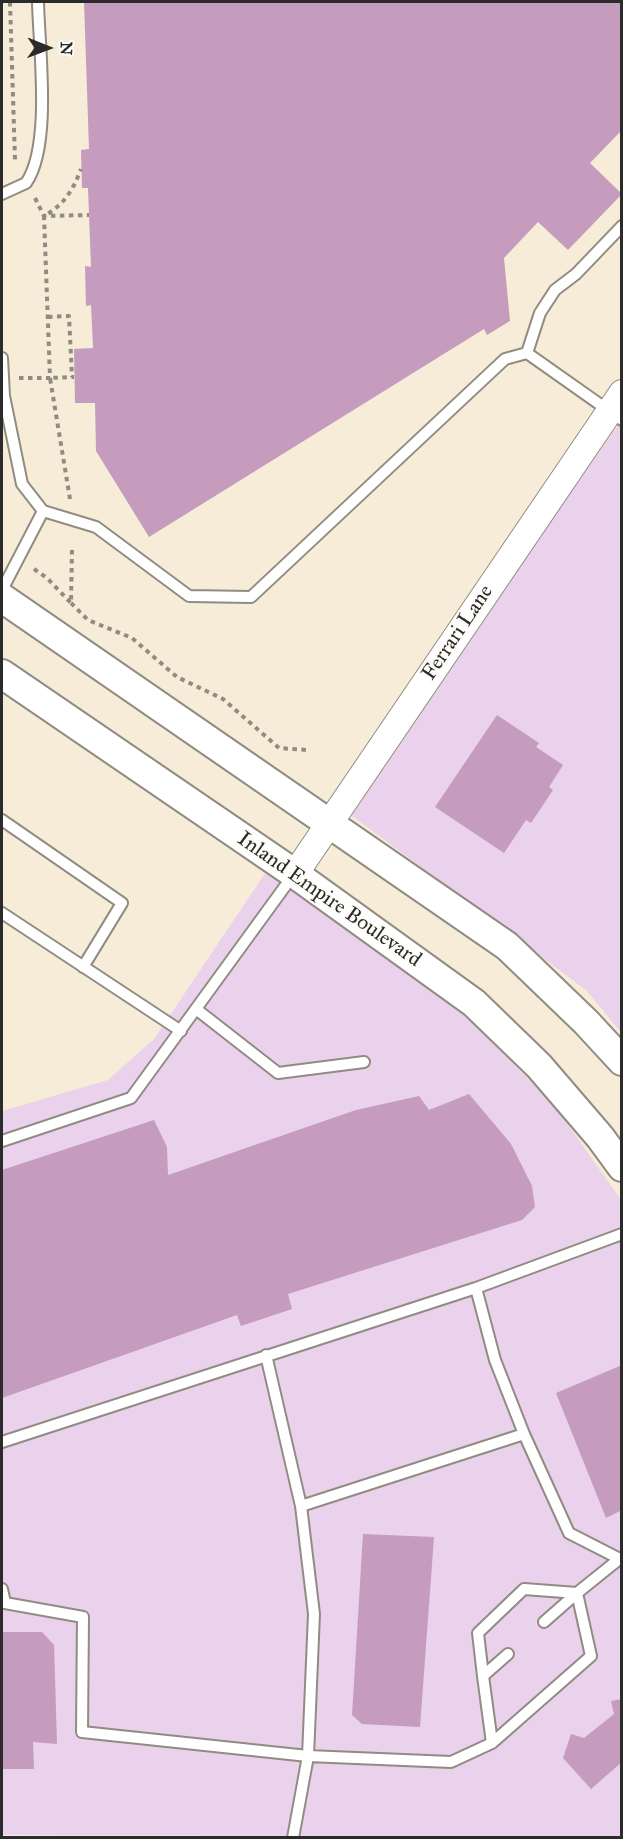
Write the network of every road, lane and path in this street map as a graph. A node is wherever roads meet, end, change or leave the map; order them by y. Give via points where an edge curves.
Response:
1 (10, 2) edge
2 (38, 2) edge
3 (16, 168) dead end
4 (81, 169) dead end
5 (2, 194) edge
6 (35, 198) dead end
7 (89, 214) dead end
8 (44, 216) junction
9 (621, 226) edge
10 (48, 317) junction
11 (527, 353) junction
12 (2, 358) edge
13 (50, 378) junction
14 (3, 379) junction
15 (617, 408) edge
16 (70, 499) dead end
17 (43, 511) junction
18 (72, 549) dead end
19 (18, 559) junction
20 (2, 590) edge
21 (2, 598) edge
22 (71, 603) junction
23 (2, 674) edge
24 (306, 750) dead end
25 (2, 820) edge
26 (329, 822) junction
27 (295, 874) junction
28 (2, 913) edge
29 (83, 967) junction
30 (196, 1009) junction
31 (181, 1031) junction
32 (621, 1061) edge
33 (364, 1062) dead end
34 (2, 1140) edge
35 (621, 1167) edge
36 (621, 1234) edge
37 (476, 1288) junction
38 (266, 1355) junction
39 (525, 1434) junction
40 (2, 1442) edge
41 (301, 1506) junction
42 (620, 1560) edge
43 (2, 1589) edge
44 (577, 1593) junction
45 (544, 1622) dead end
46 (508, 1654) dead end
47 (483, 1676) junction
48 (492, 1743) junction
49 (308, 1756) junction
50 (293, 1838) edge

1 - 3 path
2 - 5 lane via 40,143 28,181
4 - 8 path via 67,197
6 - 8 path
7 - 8 path
8 - 10 path
9 - 11 lane via 576,274 555,290 540,313
10 - 13 path
10 - 13 path via 69,316 73,377
11 - 15 lane
11 - 17 lane via 505,359 251,597 189,596 96,527
12 - 14 lane
13 - 14 path
13 - 16 path
14 - 17 lane via 22,484
15 - 26 street, Ferrari Lane
17 - 19 lane
18 - 22 path
19 - 20 lane
19 - 22 path via 48,578
21 - 26 main road
22 - 24 path via 88,620 132,638 177,677 223,699 279,748
23 - 27 main road, Inland Empire Boulevard
25 - 29 lane via 122,903
26 - 27 street, Ferrari Lane
26 - 32 main road via 507,946
27 - 30 lane
27 - 35 main road, Inland Empire Boulevard via 474,1003 539,1066
28 - 29 lane
29 - 31 lane
30 - 31 lane
30 - 33 lane via 278,1073
31 - 34 lane via 131,1098
36 - 37 lane
37 - 38 lane
37 - 39 lane via 495,1360
38 - 40 lane
38 - 41 lane
39 - 41 lane
39 - 42 lane via 569,1533
41 - 49 lane via 314,1614
42 - 44 lane
43 - 49 lane via 4,1603 83,1617 82,1732
44 - 45 lane
44 - 47 lane via 524,1589 478,1633
44 - 48 lane via 591,1656
46 - 47 lane
47 - 48 lane
48 - 49 lane via 451,1762
49 - 50 lane

